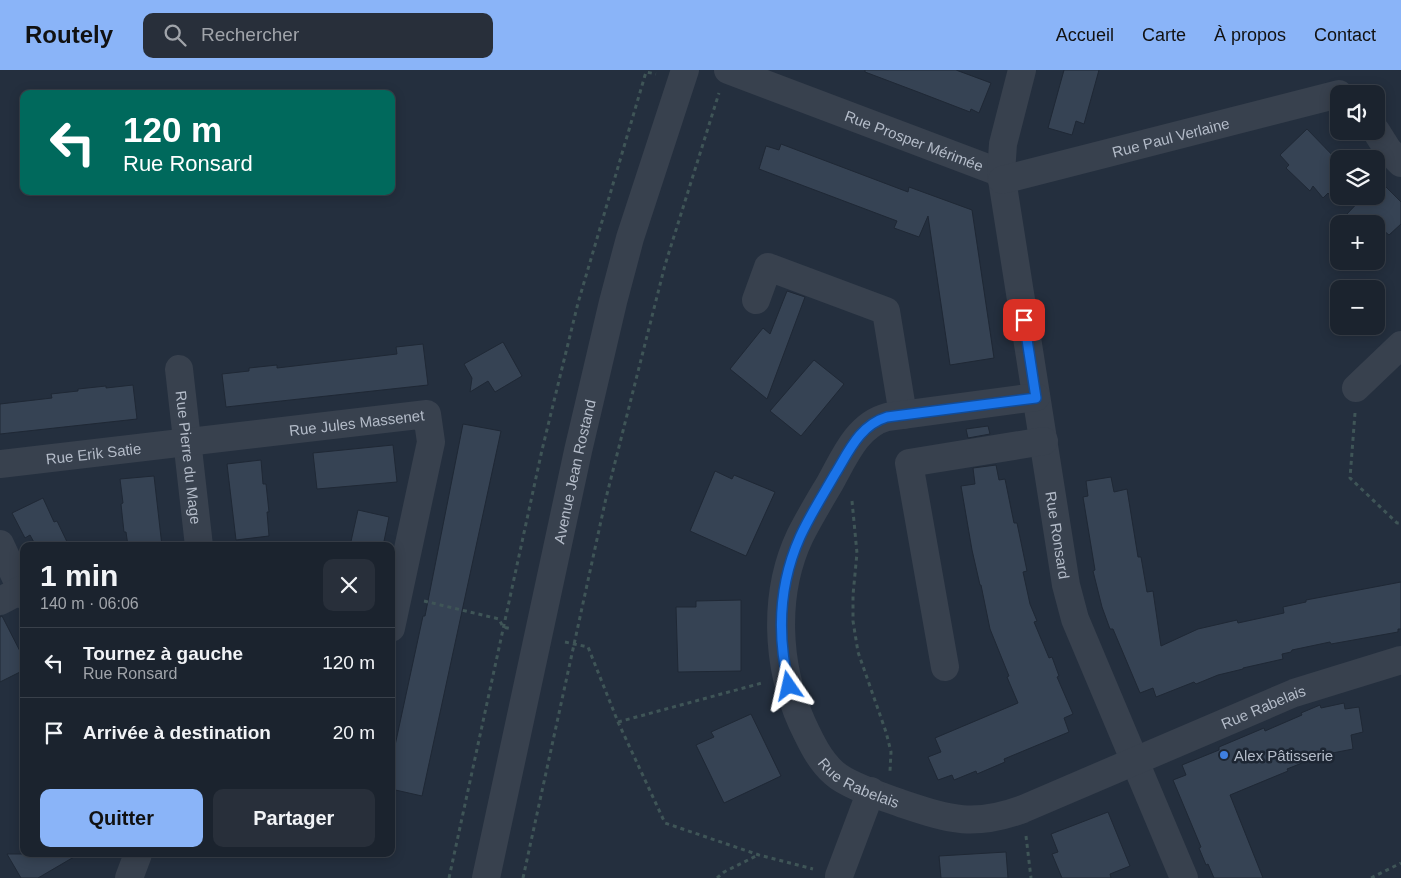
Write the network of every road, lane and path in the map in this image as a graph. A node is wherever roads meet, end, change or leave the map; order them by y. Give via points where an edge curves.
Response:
1 (685, 70) edge
2 (1022, 70) edge
3 (725, 78) edge
4 (1330, 96) edge
5 (1382, 140) edge
6 (1401, 163) edge
7 (1001, 177) junction
8 (756, 300) dead end
9 (1401, 345) edge
10 (179, 368) dead end
11 (1356, 388) joint
12 (1036, 398) junction
13 (903, 415) junction
14 (1044, 440) junction
15 (186, 442) junction
16 (0, 464) edge
17 (852, 498) dead end
18 (1401, 523) edge
19 (198, 542) edge
20 (0, 544) edge
21 (15, 595) edge
22 (398, 595) junction
23 (395, 609) edge
24 (539, 635) junction
25 (575, 645) junction
26 (1401, 660) edge
27 (945, 667) dead end
28 (787, 676) junction
29 (618, 722) junction
30 (1135, 760) junction
31 (880, 795) junction
32 (1023, 808) junction
33 (759, 855) junction
34 (137, 857) edge
35 (1401, 863) edge
36 (838, 876) joint
37 (129, 878) edge
38 (486, 878) edge
39 (523, 878) edge
40 (717, 878) edge
41 (1032, 878) edge
42 (1184, 878) edge
43 (1370, 878) edge

1 - 24 street, Avenue Jean Rostand via 618,280
2 - 7 street, Rue Prosper Mérimée via 1002,144
3 - 7 street, Rue Prosper Mérimée
3 - 25 path via 665,265 606,498
4 - 7 street, Rue Paul Verlaine
5 - 6 street
7 - 12 street, Rue Ronsard
8 - 13 street via 768,267 886,311
9 - 11 street
10 - 15 street, Rue Pierre du Mage
11 - 18 path via 1350,478
12 - 13 street, Rue Rabelais
12 - 14 street, Rue Ronsard
13 - 28 street, Rue Rabelais via 879,419 863,431 800,535 788,571 782,612 781,632
14 - 27 street via 908,464
14 - 30 street, Rue Ronsard via 1066,584 1075,619
15 - 16 street, Rue Erik Satie
15 - 19 street, Rue Pierre du Mage
15 - 22 street, Rue Jules Massenet via 427,414 431,442
17 - 31 path via 857,553 853,621 858,652 891,752
20 - 21 street
22 - 23 street, Rue Jules Massenet
22 - 24 path via 499,619 503,627
24 - 25 path
24 - 38 street, Avenue Jean Rostand
25 - 29 path via 588,647
25 - 39 path
26 - 30 street, Rue Rabelais via 1294,693
28 - 29 path
28 - 31 street, Rue Rabelais via 799,716 825,764 847,782
29 - 33 path via 665,823
30 - 32 street, Rue Rabelais
30 - 42 street, Rue Ronsard
31 - 32 street, Rue Rabelais via 958,820 990,819
31 - 36 street
32 - 41 path
33 - 36 path
33 - 40 path
34 - 37 street
35 - 43 path

